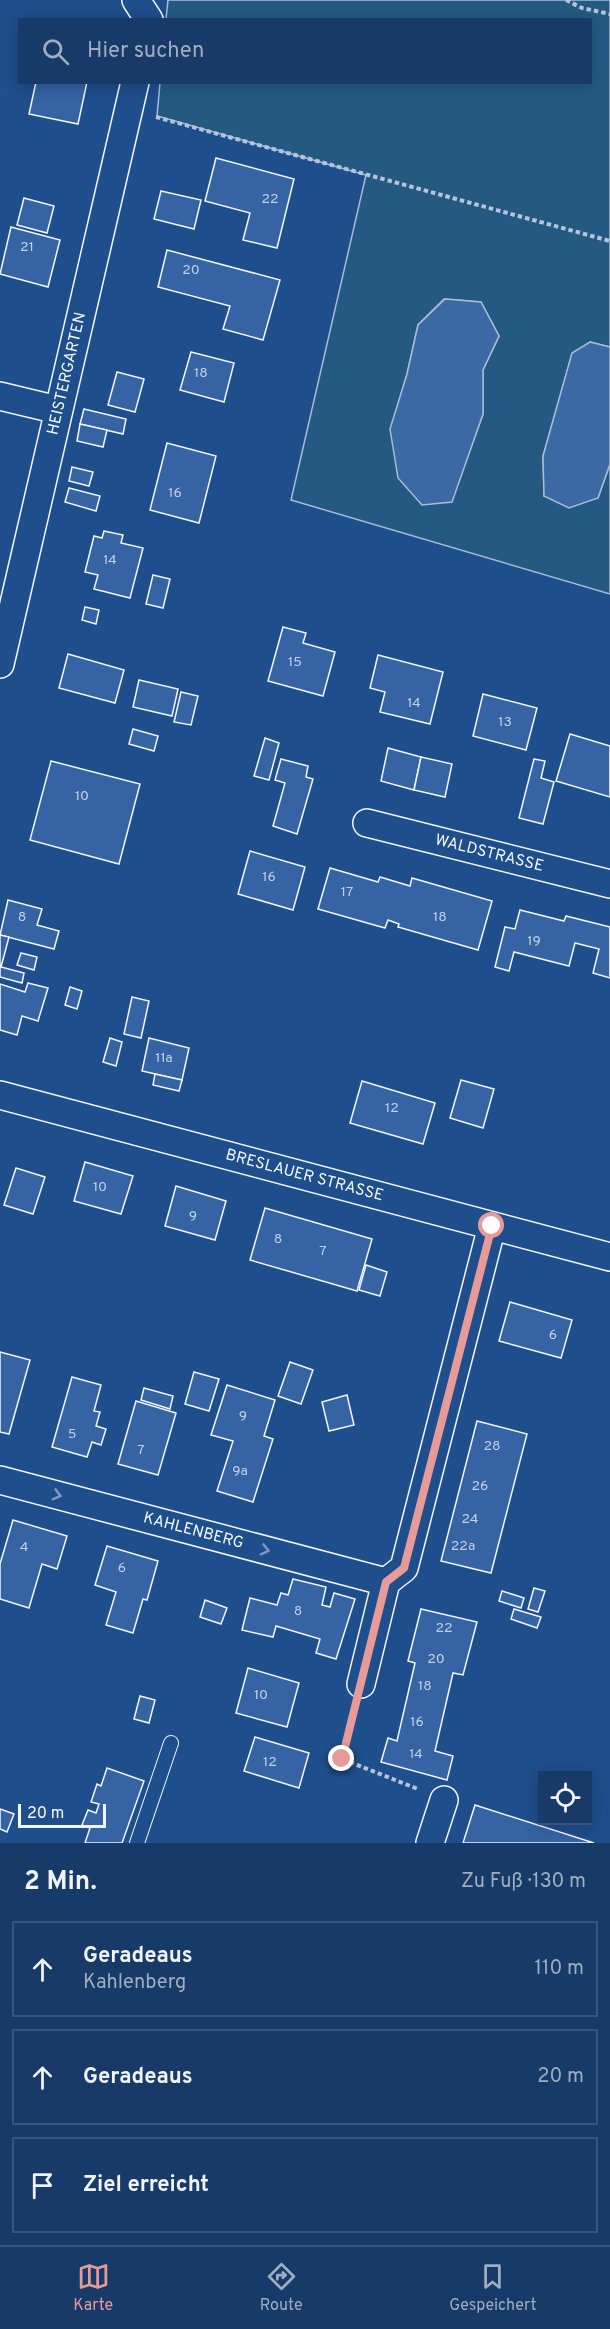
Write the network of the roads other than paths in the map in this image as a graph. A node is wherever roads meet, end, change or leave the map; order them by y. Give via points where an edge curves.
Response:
1 (136, 0) edge
2 (157, 0) edge
3 (149, 18) edge
4 (151, 18) edge
5 (135, 84) edge
6 (0, 396) edge
7 (58, 410) junction
8 (0, 664) edge
9 (367, 823) dead end
10 (610, 884) edge
11 (0, 1095) edge
12 (492, 1226) junction
13 (610, 1257) edge
14 (0, 1480) edge
15 (386, 1582) junction
16 (361, 1684) road end
17 (171, 1743) dead end
18 (444, 1800) road end
19 (137, 1843) edge
20 (430, 1843) edge

1 - 3 street
2 - 4 lane
5 - 7 street, HEISTERGARTEN
6 - 7 street
7 - 8 street, HEISTERGARTEN
9 - 10 street, WALDSTRASSE
11 - 12 street, BRESLAUER STRASSE
12 - 13 street, BRESLAUER STRASSE
12 - 15 street via 404,1568
14 -> 15 street, KAHLENBERG
15 - 16 street
17 - 19 lane
18 - 20 street

